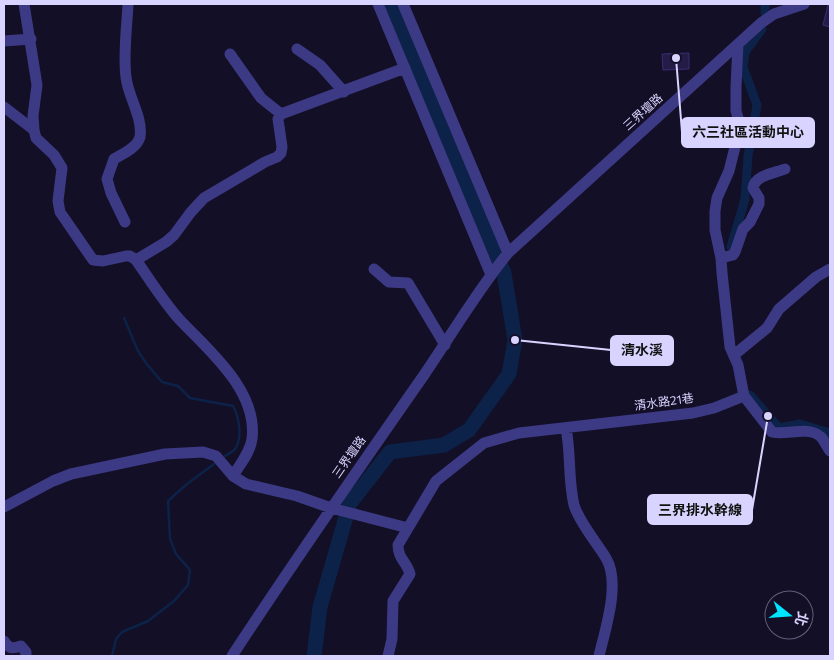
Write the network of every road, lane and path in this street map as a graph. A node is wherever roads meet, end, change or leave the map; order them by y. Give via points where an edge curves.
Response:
1 (24, 4) edge
2 (128, 4) edge
3 (378, 4) edge
4 (403, 4) edge
5 (804, 4) edge
6 (31, 39) junction
7 (4, 41) edge
8 (738, 44) junction
9 (297, 49) dead end
10 (230, 54) dead end
11 (405, 68) junction
12 (344, 92) junction
13 (4, 107) edge
14 (281, 114) junction
15 (34, 130) junction
16 (786, 169) dead end
17 (126, 222) dead end
18 (508, 254) junction
19 (721, 258) junction
20 (136, 260) junction
21 (374, 269) dead end
22 (830, 269) edge
23 (491, 274) junction
24 (445, 345) junction
25 (734, 355) junction
26 (744, 396) junction
27 (566, 428) junction
28 (830, 451) edge
29 (233, 476) junction
30 (4, 507) edge
31 (331, 508) junction
32 (408, 528) junction
33 (4, 641) edge
34 (26, 656) edge
35 (232, 656) edge
36 (388, 656) edge
37 (599, 656) edge

1 - 6 street
2 - 17 street via 125,76 139,119 140,138 133,148 114,159 107,179
3 - 11 street
4 - 18 street
5 - 8 street, 三界壇路 via 774,14
6 - 7 street
6 - 15 street via 37,85
8 - 18 street, 三界壇路
8 - 19 street via 739,130 715,211 714,230
9 - 12 street via 320,65
10 - 14 street via 261,98
11 - 12 street
11 - 23 street
12 - 14 street
13 - 15 street
14 - 20 street via 278,119 282,147 277,157 204,198 174,235
15 - 20 street via 36,138 62,168 60,212 92,260 126,256
16 - 19 street via 754,183 760,204 743,229 733,255
18 - 23 street, 三界壇路
19 - 25 street via 730,347
20 - 29 street via 178,318 206,345 238,385 253,428 249,452
21 - 24 street via 389,282 408,283
22 - 25 street via 778,309 767,328
23 - 24 street, 三界壇路
24 - 31 street, 三界壇路
25 - 26 street
26 - 27 street, 清水路21巷 via 693,413
26 - 28 street via 772,432 813,433
27 - 32 street, 清水路21巷 via 519,433 484,443 436,481
27 - 37 street via 575,507 608,561 612,581
29 - 30 street via 210,453 165,454 71,474
29 - 31 street via 246,484
31 - 32 street
31 - 35 street, 三界壇路
32 - 36 street, 清水路21巷 via 398,551 410,574 393,601
33 - 34 street via 12,649 21,646

